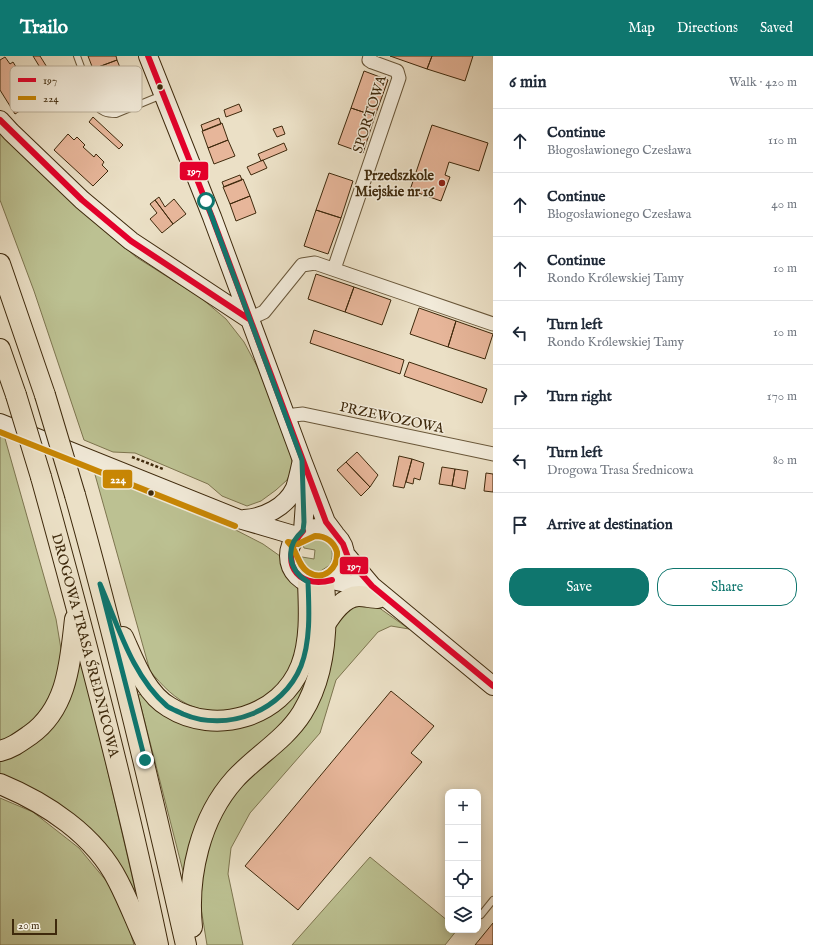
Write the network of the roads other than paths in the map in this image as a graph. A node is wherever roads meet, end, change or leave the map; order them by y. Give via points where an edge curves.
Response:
1 (77, 56) edge
2 (148, 56) edge
3 (370, 56) edge
4 (81, 66) edge
5 (162, 95) junction
6 (142, 103) edge
7 (104, 112) edge
8 (121, 112) edge
9 (0, 120) edge
10 (0, 264) edge
11 (334, 268) junction
12 (249, 319) junction
13 (493, 324) edge
14 (0, 349) edge
15 (285, 416) junction
16 (0, 423) edge
17 (299, 453) junction
18 (493, 454) edge
19 (239, 519) junction
20 (300, 533) junction
21 (335, 534) junction
22 (346, 555) junction
23 (290, 556) junction
24 (321, 582) junction
25 (100, 584) junction
26 (378, 598) junction
27 (76, 605) junction
28 (413, 620) junction
29 (324, 626) junction
30 (493, 686) edge
31 (0, 751) edge
32 (0, 784) edge
33 (493, 900) edge
34 (481, 915) dead end
35 (146, 945) edge
36 (158, 945) edge
37 (186, 945) edge
38 (193, 945) edge

1 - 4 lane
2 - 5 street
3 - 11 street, SPORTOWA via 370,61 397,71 399,78
5 - 6 lane
5 - 12 street via 212,217
7 - 8 lane
9 - 12 street via 112,226
10 - 25 main road, DROGOWA TRASA ŚREDNICOWA, bridge via 45,395
11 - 12 street via 315,263 302,265 264,312
11 - 13 street
12 - 15 street
14 - 27 main road, DROGOWA TRASA ŚREDNICOWA, bridge via 16,395
15 - 17 street
15 - 18 street, PRZEWOZOWA via 302,414
16 - 19 street
17 - 19 street via 294,488 282,505 265,515
17 - 20 street via 305,502
17 - 21 street via 326,522
19 - 20 street
19 - 23 street via 284,548
20 - 21 street via 317,527 326,528
20 - 23 street via 292,544
21 - 22 street via 343,544
22 - 24 street via 343,568
22 - 28 street via 372,586
23 - 24 street via 292,567 298,575
24 - 25 main road via 301,666 290,686 276,701 258,712 236,720 211,722 190,717 168,707 150,689 132,658
24 - 26 street via 346,584
24 - 29 main road
25 - 37 main road, DROGOWA TRASA ŚREDNICOWA via 145,760
26 - 28 street
26 - 29 main road via 357,596 346,601 334,611
27 - 31 main road via 70,670 64,690 53,711 39,729 13,747
27 - 36 main road, DROGOWA TRASA ŚREDNICOWA via 118,766
28 - 30 street
29 - 38 main road via 323,658 315,686 302,713 282,736 235,780 216,805 201,839 190,904
32 - 35 main road via 40,803 75,828 100,854 118,880
33 - 34 lane

